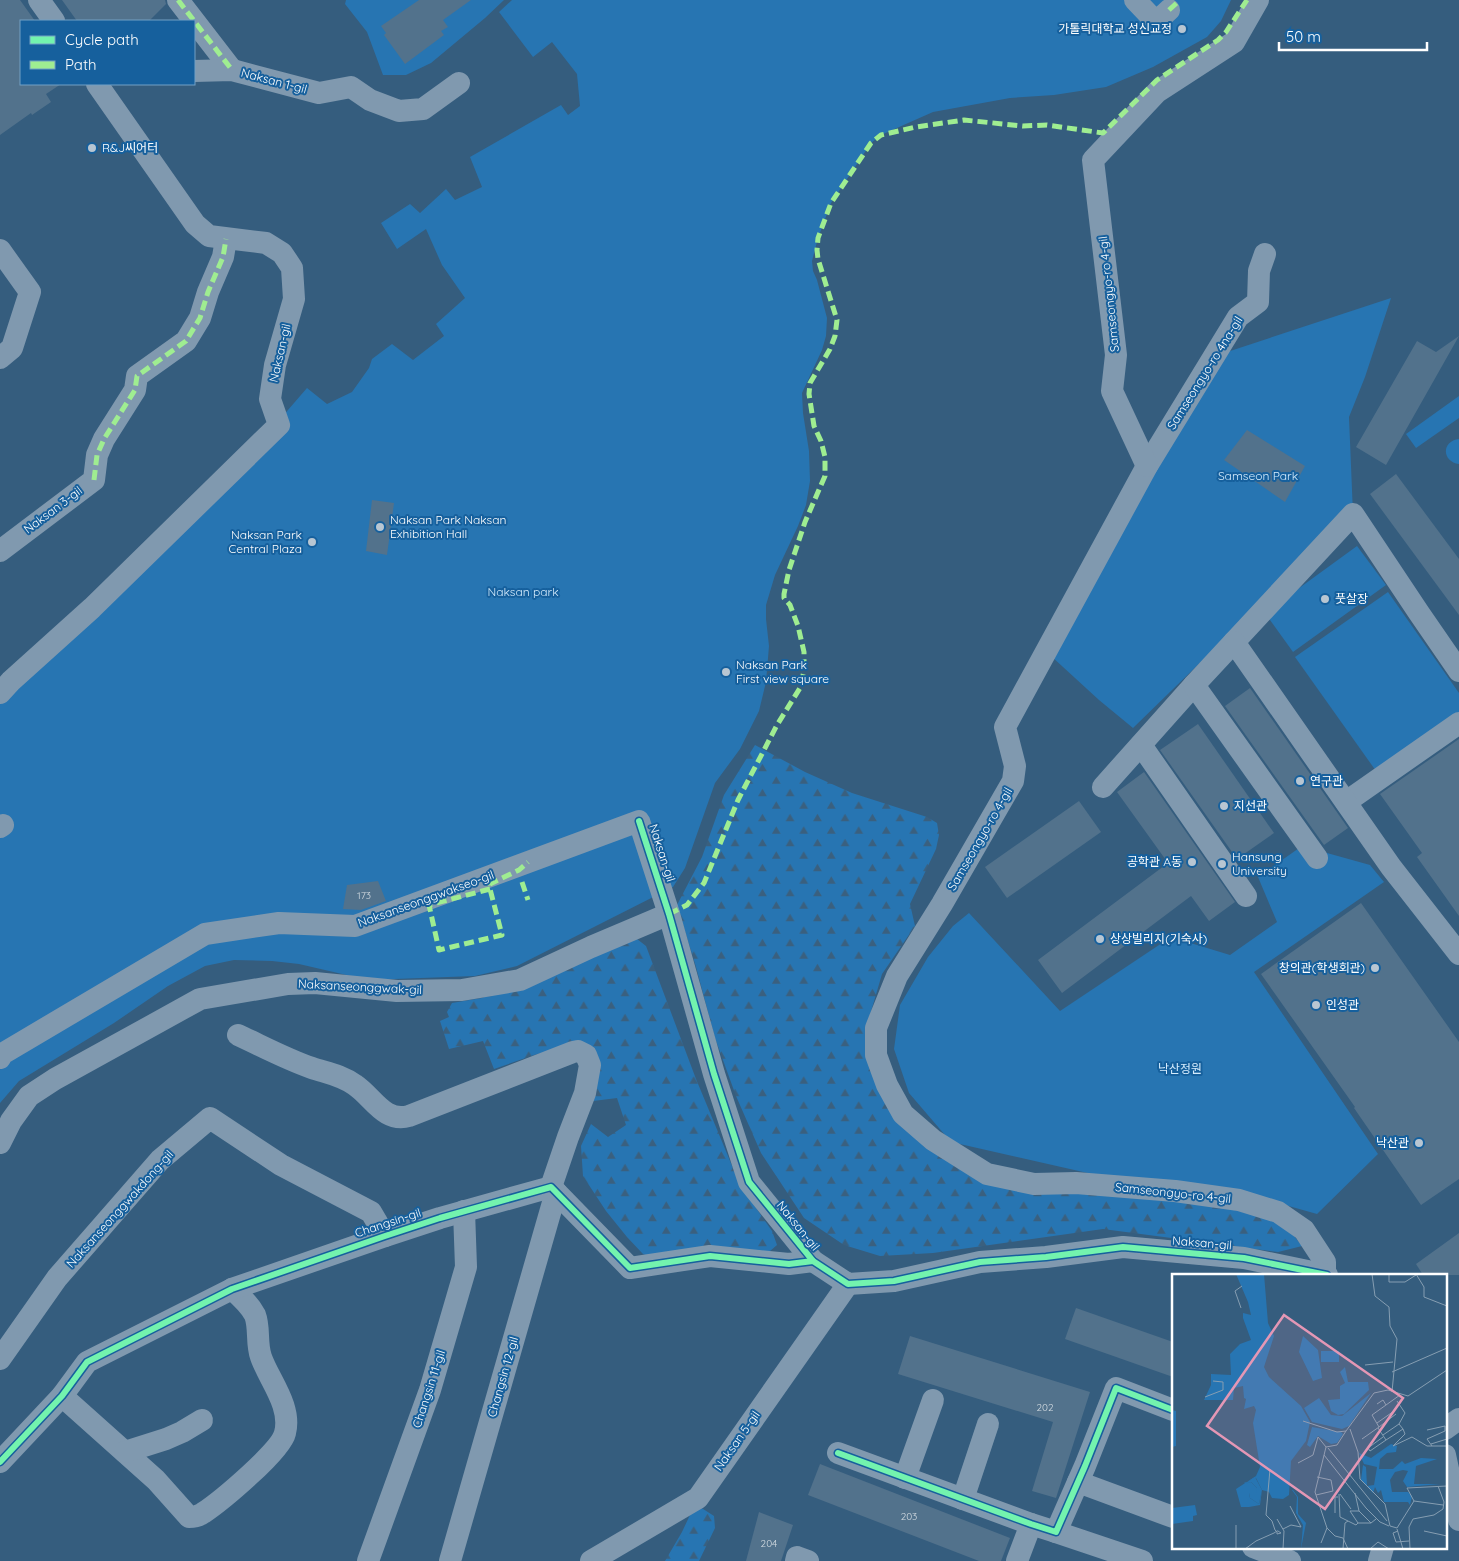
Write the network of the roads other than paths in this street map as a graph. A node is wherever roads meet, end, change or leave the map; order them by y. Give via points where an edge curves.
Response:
1 (39, 0) edge
2 (178, 0) edge
3 (1135, 0) edge
4 (1258, 0) edge
5 (1169, 10) dead end
6 (53, 20) edge
7 (193, 20) edge
8 (195, 22) edge
9 (232, 70) junction
10 (195, 71) edge
11 (459, 83) dead end
12 (98, 85) edge
13 (226, 238) junction
14 (0, 250) edge
15 (1266, 254) dead end
16 (0, 358) edge
17 (1147, 466) junction
18 (0, 551) edge
19 (1234, 642) junction
20 (1459, 671) edge
21 (1194, 685) junction
22 (0, 693) edge
23 (1459, 723) edge
24 (1141, 745) junction
25 (1103, 787) dead end
26 (1346, 802) junction
27 (639, 821) joint
28 (1317, 858) dead end
29 (1246, 896) dead end
30 (669, 914) junction
31 (1459, 954) edge
32 (238, 1035) dead end
33 (0, 1058) edge
34 (0, 1143) edge
35 (553, 1190) junction
36 (464, 1212) junction
37 (385, 1236) junction
38 (813, 1261) junction
39 (1326, 1274) edge
40 (848, 1284) junction
41 (232, 1290) junction
42 (0, 1359) edge
43 (62, 1396) junction
44 (933, 1400) dead end
45 (1172, 1410) edge
46 (1459, 1419) edge
47 (202, 1420) dead end
48 (988, 1424) dead end
49 (1446, 1428) edge
50 (125, 1452) junction
51 (838, 1453) dead end
52 (1446, 1460) edge
53 (0, 1462) edge
54 (905, 1478) junction
55 (1078, 1482) junction
56 (963, 1499) junction
57 (1446, 1512) edge
58 (1172, 1517) edge
59 (1459, 1519) edge
60 (1031, 1524) junction
61 (1056, 1532) junction
62 (1256, 1548) edge
63 (1383, 1548) edge
64 (368, 1561) edge
65 (450, 1561) edge
66 (591, 1561) edge
67 (796, 1561) edge
68 (808, 1561) edge
69 (1017, 1561) edge
70 (1142, 1561) edge
71 (1290, 1561) edge
72 (1379, 1561) edge

1 - 6 street
2 - 7 street
3 - 5 street via 1156,22
4 - 17 street, Samseongyo-ro 4-gil via 1234,42 1157,92 1093,160 1116,355 1112,391
8 - 9 street
9 - 10 street, Naksan 1-gil
9 - 11 street, Naksan 1-gil via 319,93 351,87 370,100 399,111 423,109
12 - 13 street, Naksan-gil via 195,224 210,236
13 - 18 street, Naksan 3-gil via 223,257 200,318 186,342 137,376 135,390 97,455 94,480
13 - 22 street, Naksan-gil via 266,243 282,253 292,268 294,300 275,365 270,400 279,425
14 - 16 street via 30,292 12,348
15 - 17 street, Samseongyo-ro 4na-gil via 1259,271 1258,302 1238,317
17 - 39 street, Samseongyo-ro 4-gil via 1005,727 1015,766 1013,781 897,976 876,1028 876,1055 903,1114 932,1140 987,1174 1034,1184 1076,1183 1239,1200 1278,1212 1304,1230 1325,1262
19 - 20 street via 1353,514
19 - 21 street
19 - 26 street
21 - 24 street
21 - 28 street
23 - 26 street
24 - 25 street
24 - 29 street
26 - 31 street via 1391,867
27 - 30 street, Naksan-gil
27 - 33 street, Naksanseonggwakseo-gil via 355,926 279,923 205,934
30 - 34 street, Naksanseonggwak-gil via 520,980 462,990 397,991 288,984 200,999 28,1096
30 - 38 street, Naksan-gil via 714,1074 749,1182
32 - 35 street, Changsin 12-gil via 299,1063 345,1079 381,1110 399,1118 573,1052 582,1052 590,1065 585,1093
35 - 36 street, Changsin-gil
35 - 38 street via 630,1268 710,1256 789,1264
35 - 65 street, Changsin 12-gil
36 - 37 street, Changsin-gil
36 - 64 street, Changsin 11-gil via 466,1267 430,1390
37 - 41 street, Changsin-gil
37 - 42 street, Naksanseonggwakdong-gil via 371,1212 281,1165 210,1118 160,1160 57,1278
38 - 40 street, Naksan-gil
39 - 40 street, Naksan-gil via 1244,1258 1123,1247 980,1262 894,1281
40 - 66 street, Naksan 5-gil via 698,1498
41 - 43 street, Changsin-gil via 87,1362
41 - 50 street via 249,1306 258,1324 258,1348 286,1415 285,1434 280,1443 238,1486 203,1513 189,1517
43 - 50 street
43 - 53 street, Changsin-gil
44 - 54 street
45 - 55 street via 1116,1388
46 - 49 street
47 - 50 street via 166,1439
48 - 56 street
51 - 54 street
52 - 59 street
54 - 56 street
55 - 58 street
55 - 61 street
56 - 60 street
57 - 59 street
60 - 61 street
60 - 69 street
61 - 70 street
62 - 71 street
63 - 72 street
67 - 68 street via 797,1557

